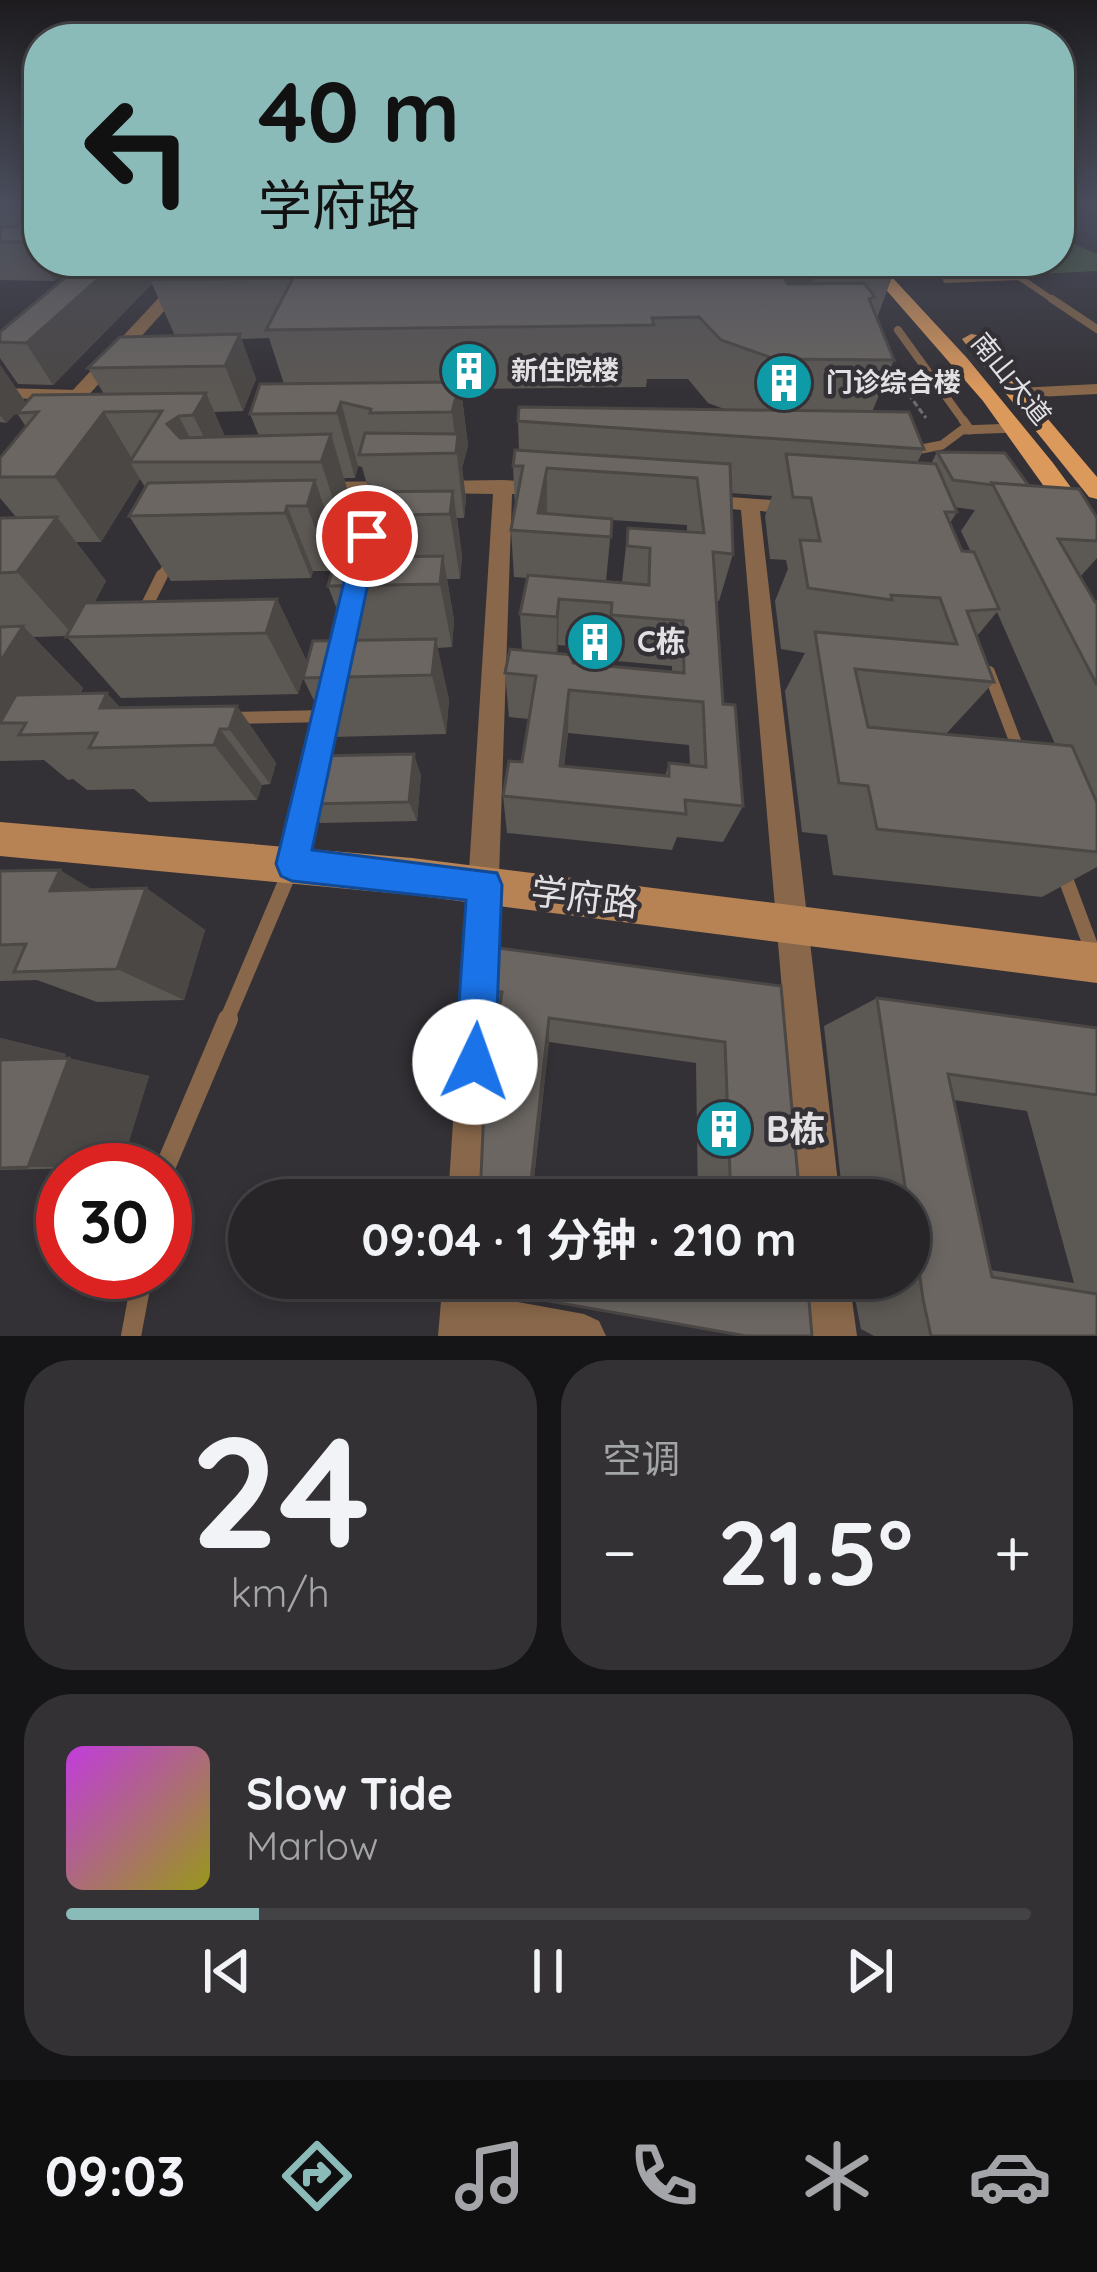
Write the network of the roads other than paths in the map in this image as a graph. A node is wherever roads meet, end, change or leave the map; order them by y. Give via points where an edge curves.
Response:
1 (187, 276) edge
2 (884, 276) edge
3 (910, 276) edge
4 (946, 280) dead end
5 (934, 328) junction
6 (1097, 328) edge
7 (1097, 389) edge
8 (0, 393) edge
9 (1017, 393) junction
10 (78, 395) junction
11 (1017, 428) junction
12 (970, 430) junction
13 (37, 443) edge
14 (895, 452) edge
15 (503, 486) junction
16 (302, 488) edge
17 (571, 491) edge
18 (1097, 492) edge
19 (683, 500) edge
20 (750, 505) junction
21 (819, 509) edge
22 (1057, 527) edge
23 (1093, 536) edge
24 (297, 537) edge
25 (180, 539) edge
26 (362, 558) edge
27 (140, 620) edge
28 (981, 649) edge
29 (331, 693) edge
30 (326, 716) junction
31 (208, 718) edge
32 (1030, 781) edge
33 (0, 839) edge
34 (1054, 847) edge
35 (292, 864) junction
36 (485, 885) junction
37 (789, 921) junction
38 (1097, 963) edge
39 (175, 1143) edge
40 (469, 1179) edge
41 (818, 1179) edge
42 (137, 1299) edge
43 (831, 1299) edge
44 (462, 1309) edge
45 (131, 1336) edge
46 (584, 1336) edge
47 (835, 1336) edge

1 - 10 street
2 - 5 main road, 南山大道
3 - 9 main road, 南山大道
4 - 6 lane via 1019,278
5 - 11 main road, 南山大道
5 - 12 lane via 898,330
7 - 9 street
8 - 10 street
9 - 18 main road, 南山大道
10 - 13 street
11 - 12 lane
11 - 23 main road, 南山大道
12 - 14 lane via 932,448
15 - 16 street
15 - 17 street
15 - 36 street
19 - 20 street
20 - 21 street
20 - 37 street
22 - 23 street
24 - 26 lane via 367,536
25 - 27 lane
28 - 32 lane
29 - 30 lane
30 - 31 lane
30 - 35 lane
33 - 35 main road, 学府路
34 - 38 lane
35 - 36 main road, 学府路
35 - 39 lane
36 - 37 main road, 学府路
36 - 40 street
37 - 38 main road, 学府路
37 - 41 street
42 - 45 lane
43 - 47 street
44 - 46 street

